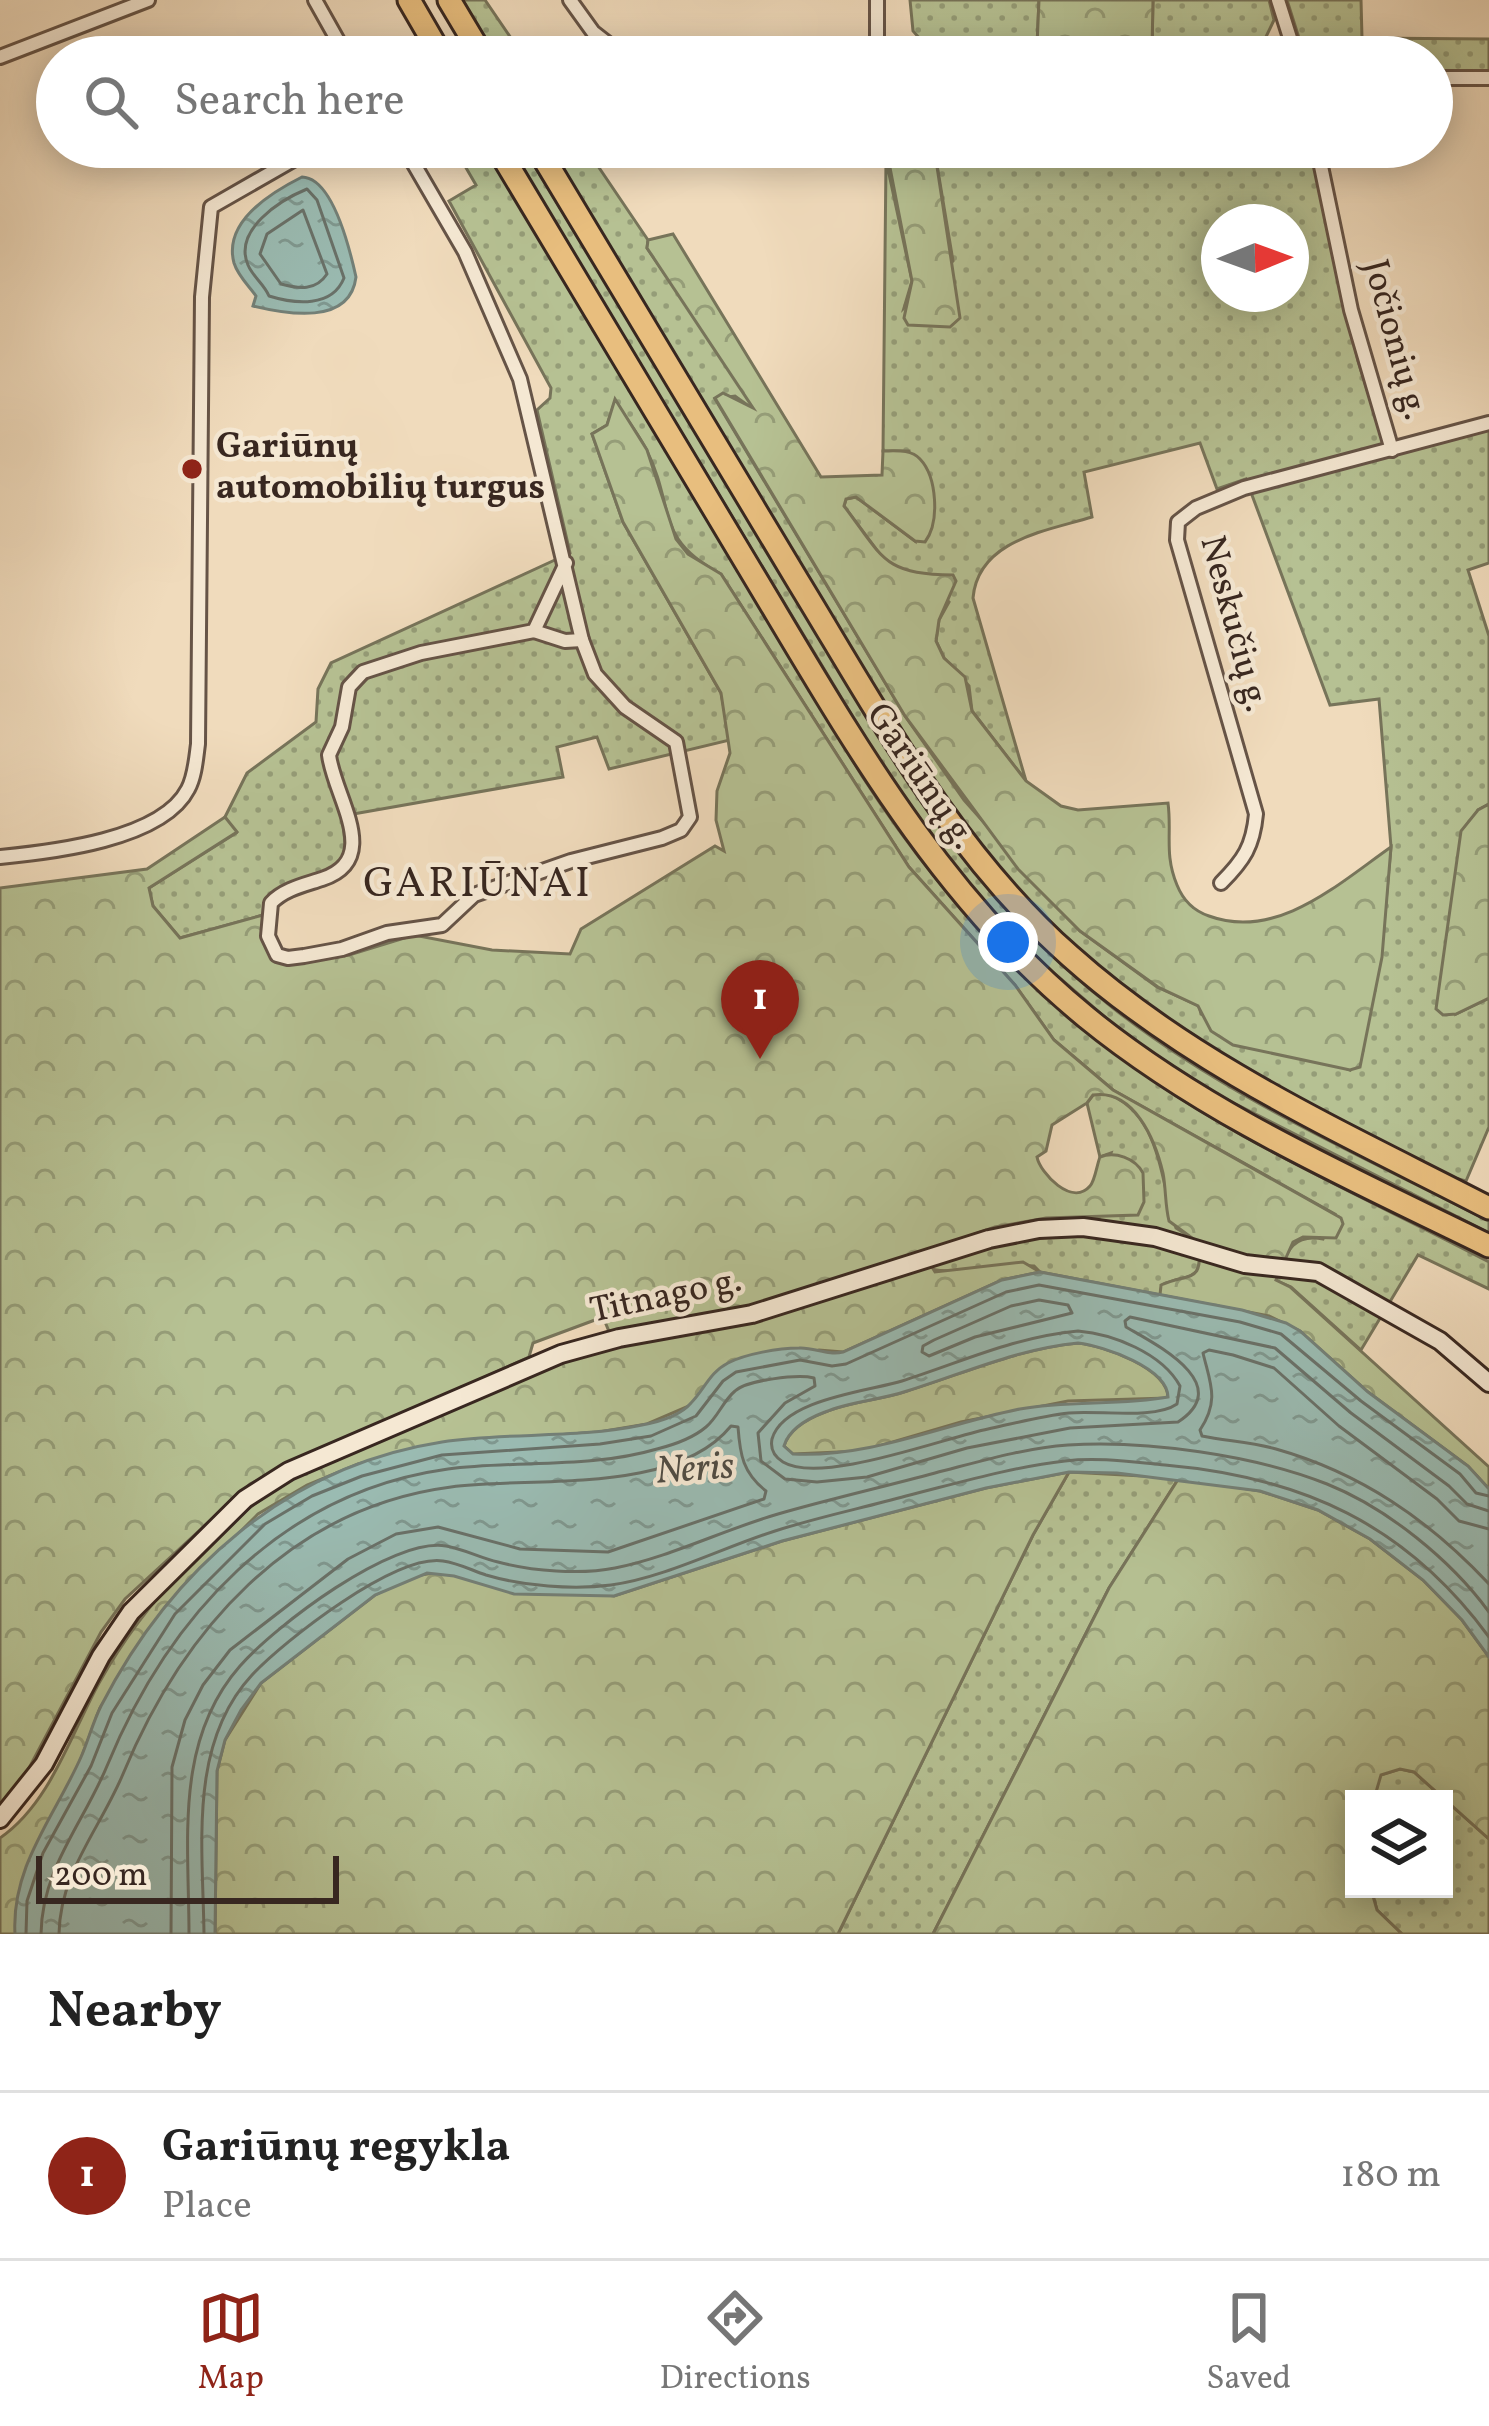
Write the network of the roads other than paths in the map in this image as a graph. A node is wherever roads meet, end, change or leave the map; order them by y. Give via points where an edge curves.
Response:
1 (148, 0) edge
2 (315, 0) edge
3 (409, 0) edge
4 (448, 0) edge
5 (570, 0) edge
6 (877, 0) edge
7 (1278, 0) edge
8 (55, 36) edge
9 (335, 36) edge
10 (427, 36) edge
11 (470, 36) edge
12 (598, 36) edge
13 (877, 36) edge
14 (1289, 36) edge
15 (36, 43) edge
16 (0, 57) edge
17 (1453, 78) edge
18 (1489, 78) edge
19 (279, 168) edge
20 (416, 168) edge
21 (509, 168) edge
22 (550, 168) edge
23 (1321, 168) edge
24 (1489, 423) edge
25 (1392, 450) junction
26 (566, 563) junction
27 (534, 631) junction
28 (582, 640) junction
29 (0, 857) edge
30 (1221, 883) dead end
31 (1489, 1208) edge
32 (1489, 1246) edge
33 (1489, 1383) edge
34 (0, 1819) edge

1 - 8 street
2 - 9 street
3 - 10 highway
4 - 11 highway
5 - 12 street
6 - 13 street
7 - 14 street
15 - 16 street
17 - 18 street
19 - 29 street via 211,207 202,297 198,744 189,787 140,827 71,848
20 - 26 street via 507,342
21 - 32 highway, Gariūnų g. via 886,792 988,926 1084,1016 1168,1078
22 - 31 highway, Gariūnų g. via 901,751 992,877 1067,954 1182,1043
23 - 25 street, Jočionių g.
24 - 25 street, Jočionių g.
25 - 30 street, Neskučių g. via 1222,495 1178,522 1256,814 1245,859
26 - 27 street
26 - 28 street
27 - 28 street
27 - 28 street via 389,661 354,680 328,754 352,855 340,873 271,904 268,936 277,955 323,953 442,925 474,895 686,826 676,742 608,691
33 - 34 street, Titnago g. via 1440,1341 1318,1271 1245,1264 1155,1237 1083,1227 989,1239 752,1314 561,1354 289,1471 245,1499 130,1612 44,1764

